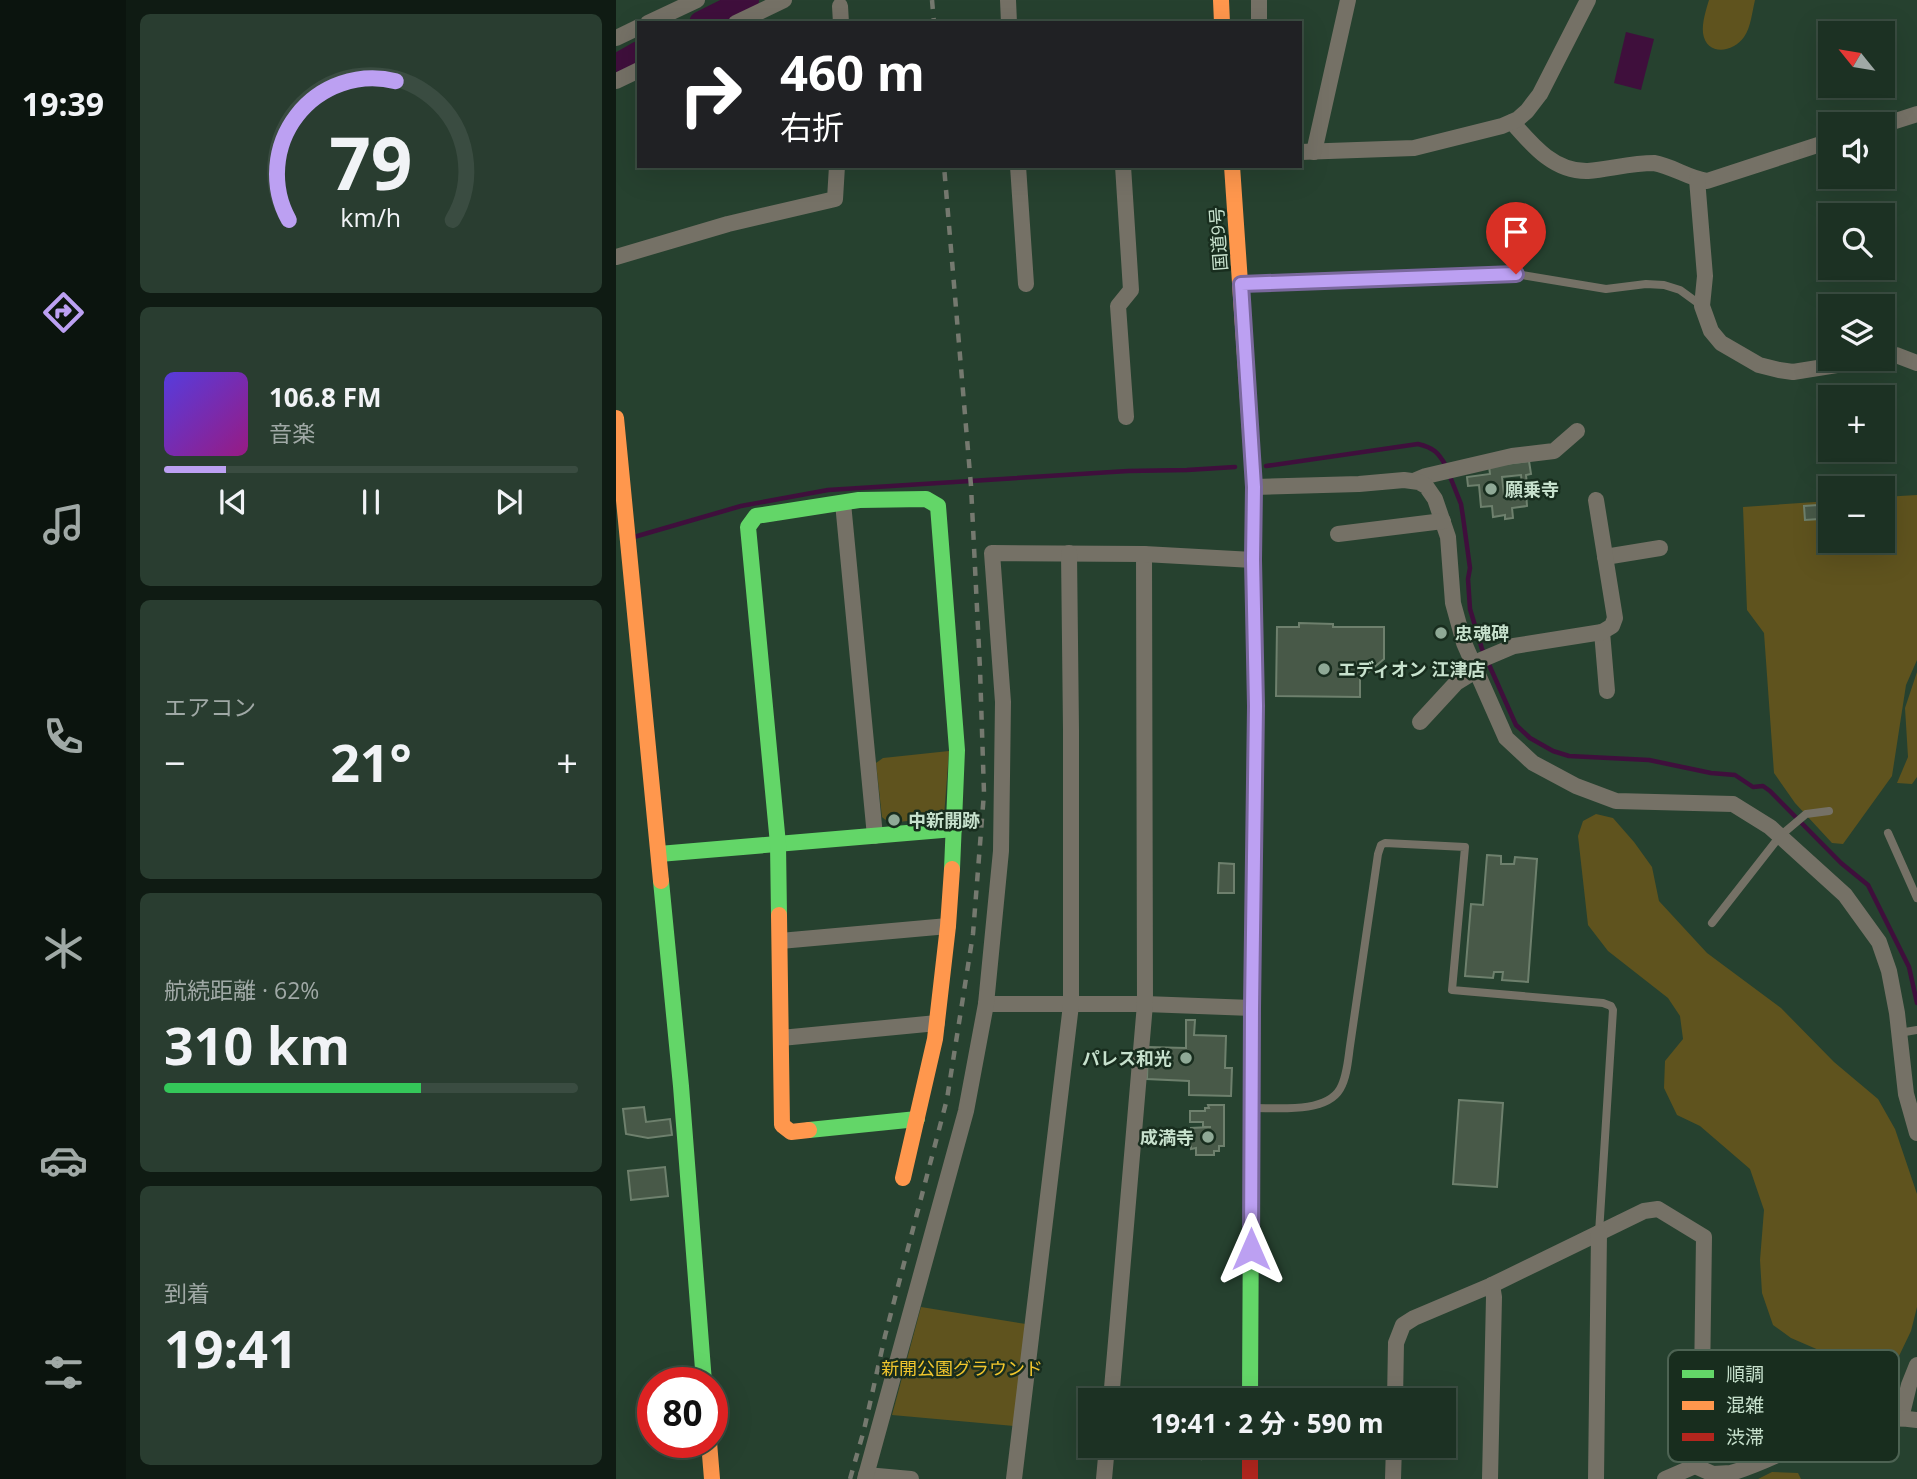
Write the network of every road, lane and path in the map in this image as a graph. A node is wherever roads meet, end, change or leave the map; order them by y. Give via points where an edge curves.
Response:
1 (697, 0) edge
2 (783, 0) edge
3 (1008, 0) edge
4 (1221, 0) edge
5 (1259, 0) edge
6 (1348, 0) edge
7 (1588, 0) edge
8 (652, 21) edge
9 (740, 21) edge
10 (1009, 21) edge
11 (1222, 21) edge
12 (1259, 21) edge
13 (637, 28) edge
14 (616, 38) edge
15 (637, 71) edge
16 (616, 81) edge
17 (1917, 114) edge
18 (1895, 121) edge
19 (1511, 122) junction
20 (1818, 145) edge
21 (1307, 152) edge
22 (837, 168) edge
23 (1018, 168) edge
24 (1123, 168) edge
25 (1232, 168) edge
26 (1697, 179) junction
27 (616, 257) edge
28 (1026, 284) dead end
29 (1241, 284) junction
30 (1702, 306) junction
31 (1895, 355) edge
32 (1917, 363) edge
33 (1818, 368) edge
34 (1126, 417) dead end
35 (616, 418) edge
36 (1577, 431) dead end
37 (1415, 481) junction
38 (1254, 487) junction
39 (1595, 500) dead end
40 (843, 503) junction
41 (1443, 521) junction
42 (1338, 534) dead end
43 (1660, 548) dead end
44 (1069, 553) junction
45 (1144, 554) junction
46 (1605, 557) junction
47 (1253, 560) junction
48 (1602, 632) junction
49 (1481, 660) junction
50 (1607, 691) dead end
51 (1420, 722) dead end
52 (1829, 811) dead end
53 (954, 829) junction
54 (1785, 832) junction
55 (1888, 833) dead end
56 (875, 836) junction
57 (778, 844) junction
58 (659, 854) junction
59 (1917, 898) edge
60 (1712, 923) dead end
61 (948, 926) junction
62 (780, 941) junction
63 (986, 1004) junction
64 (1145, 1004) junction
65 (1071, 1005) junction
66 (1252, 1008) junction
67 (937, 1023) junction
68 (1917, 1030) edge
69 (1899, 1034) junction
70 (781, 1038) junction
71 (1252, 1108) junction
72 (917, 1119) junction
73 (1917, 1133) edge
74 (903, 1178) dead end
75 (1599, 1233) junction
76 (1492, 1285) junction
77 (1702, 1350) edge
78 (1917, 1365) edge
79 (703, 1367) edge
80 (1112, 1388) edge
81 (1250, 1388) edge
82 (1395, 1388) edge
83 (1909, 1419) edge
84 (710, 1458) edge
85 (1106, 1458) edge
86 (1250, 1458) edge
87 (1394, 1458) edge
88 (1699, 1462) edge
89 (1756, 1462) edge
90 (1695, 1466) junction
91 (865, 1477) edge
92 (712, 1479) edge
93 (911, 1479) edge
94 (1014, 1479) edge
95 (1104, 1479) edge
96 (1250, 1479) edge
97 (1393, 1479) edge
98 (1490, 1479) edge
99 (1596, 1479) edge
100 (1665, 1479) edge

1 - 8 street
2 - 9 street
3 - 10 street
4 - 11 main road
5 - 12 street
6 - 21 street
7 - 19 street via 1540,94
13 - 14 street
15 - 16 street
17 - 18 street
19 - 21 street via 1414,148
19 - 26 street via 1538,150 1568,168 1587,171 1654,163
20 - 26 street via 1713,181
22 - 27 street via 835,199
23 - 28 street
24 - 34 street via 1131,290 1118,306
25 - 29 main road, 国道9号
26 - 30 street via 1705,275
29 - 30 lane via 1516,274 1606,289 1664,285
29 - 38 main road, 国道9号
30 - 33 street via 1721,344 1759,365 1793,372
31 - 32 street
35 - 58 main road
36 - 37 street via 1554,450
37 - 38 street
37 - 41 street via 1428,489
38 - 47 main road, 国道9号
39 - 46 street
40 - 53 main road via 926,499 939,506 957,750
40 - 56 street
40 - 57 main road via 755,516 748,527
41 - 42 street
41 - 49 street via 1453,603 1464,643
43 - 46 street
44 - 45 street
44 - 63 street via 992,553 1003,702 1001,851
44 - 65 street
45 - 47 street
45 - 64 street
46 - 48 street via 1615,618
47 - 66 main road, 国道9号
48 - 49 street via 1514,646
48 - 50 street
49 - 51 street
49 - 54 street via 1506,738 1533,764 1616,801 1733,804
52 - 54 lane via 1806,814
53 - 56 main road
53 - 61 main road
54 - 60 lane
54 - 69 street via 1846,895 1879,942 1889,971
55 - 59 lane
56 - 57 main road
57 - 58 main road
57 - 62 main road
58 - 79 main road
61 - 62 street
61 - 67 main road
62 - 70 main road
63 - 65 street
63 - 91 street via 966,1111
64 - 65 street
64 - 66 street
64 - 80 street
65 - 94 street
66 - 71 main road, 国道9号
67 - 70 street
67 - 72 main road
68 - 69 lane
69 - 73 street via 1906,1094
70 - 72 main road via 782,1125 791,1132
71 - 75 lane via 1319,1105 1341,1088 1381,845 1465,846 1452,990 1603,1003 1613,1010
71 - 81 main road, 国道9号
72 - 74 main road
75 - 76 street
75 - 77 street via 1658,1209 1704,1237
75 - 99 street
76 - 82 street via 1403,1325 1396,1343
76 - 98 street
78 - 83 street via 1909,1385
84 - 92 main road
85 - 95 street
86 - 96 main road
87 - 97 street
88 - 90 street
89 - 90 street via 1731,1473 1713,1474
90 - 100 street
91 - 93 street

